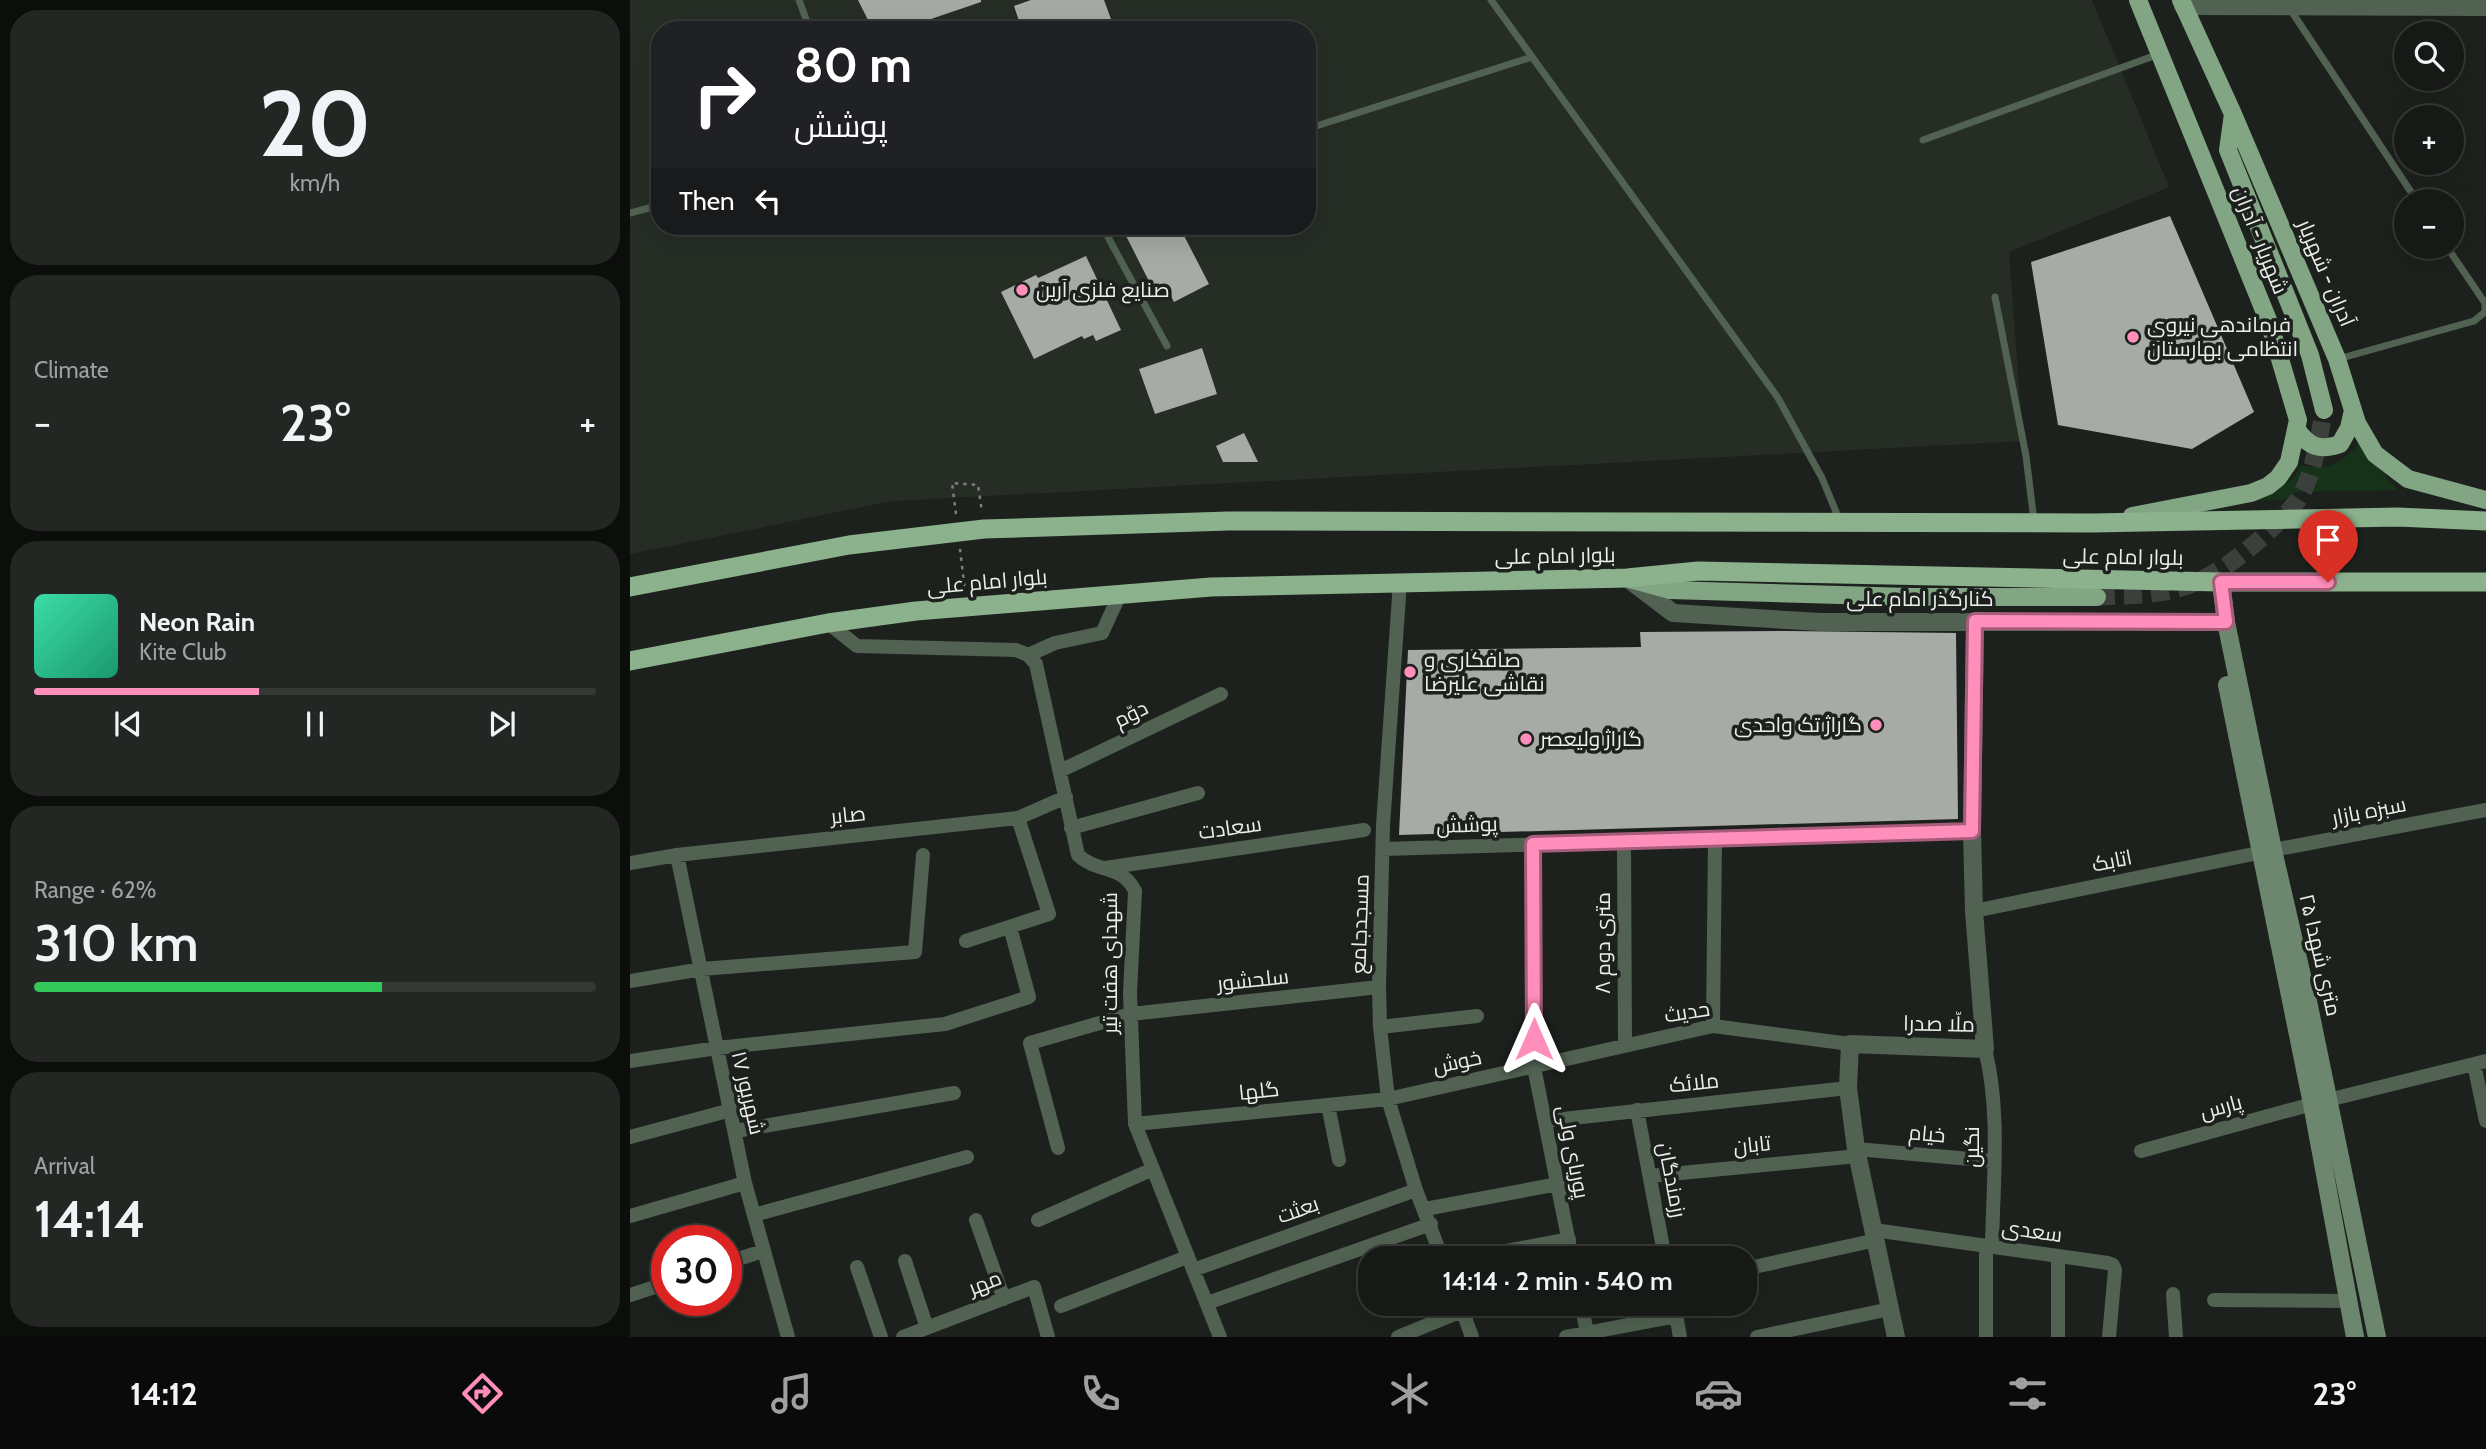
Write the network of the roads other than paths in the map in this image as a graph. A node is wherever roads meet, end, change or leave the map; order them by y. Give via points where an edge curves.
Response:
1 (799, 0) edge
2 (1491, 0) edge
3 (2138, 0) edge
4 (2182, 3) edge
5 (2253, 3) edge
6 (2326, 3) edge
7 (2442, 3) edge
8 (2288, 6) junction
9 (2486, 7) edge
10 (807, 21) edge
11 (2160, 53) junction
12 (1532, 57) junction
13 (2233, 114) junction
14 (1316, 126) edge
15 (1923, 140) dead end
16 (2409, 189) edge
17 (651, 208) edge
18 (630, 214) edge
19 (1107, 235) edge
20 (2455, 259) edge
21 (1995, 297) dead end
22 (1167, 346) dead end
23 (2337, 359) junction
24 (2324, 410) tunnel mouth
25 (2353, 410) junction
26 (2297, 430) junction
27 (2486, 500) edge
28 (2486, 521) edge
29 (2034, 522) junction
30 (1840, 523) junction
31 (2092, 523) junction
32 (1627, 578) junction
33 (1400, 582) junction
34 (2216, 582) junction
35 (2486, 582) edge
36 (630, 587) edge
37 (1120, 594) junction
38 (2097, 597) tunnel mouth
39 (1975, 621) junction
40 (2221, 622) junction
41 (828, 623) junction
42 (698, 647) junction
43 (630, 649) edge
44 (1028, 655) junction
45 (630, 661) edge
46 (1221, 694) dead end
47 (1060, 771) junction
48 (1198, 793) dead end
49 (1066, 797) junction
50 (2486, 810) edge
51 (1018, 818) junction
52 (1071, 828) junction
53 (1364, 830) dead end
54 (1972, 831) junction
55 (1715, 839) junction
56 (1623, 842) junction
57 (1533, 844) junction
58 (1383, 849) junction
59 (2266, 852) junction
60 (677, 855) junction
61 (923, 855) dead end
62 (630, 863) edge
63 (1103, 868) junction
64 (1974, 911) junction
65 (1010, 927) junction
66 (966, 941) dead end
67 (702, 969) junction
68 (630, 981) edge
69 (1379, 987) junction
70 (1131, 1014) junction
71 (1477, 1016) dead end
72 (1713, 1026) junction
73 (1380, 1027) junction
74 (1850, 1044) junction
75 (1625, 1045) junction
76 (717, 1048) junction
77 (1984, 1049) junction
78 (630, 1061) edge
79 (2480, 1062) edge
80 (1534, 1067) junction
81 (1848, 1088) junction
82 (954, 1093) dead end
83 (1388, 1099) junction
84 (2320, 1102) junction
85 (1328, 1105) junction
86 (731, 1110) junction
87 (1637, 1110) junction
88 (1545, 1121) junction
89 (2486, 1121) edge
90 (1135, 1124) junction
91 (736, 1131) junction
92 (630, 1137) edge
93 (1058, 1147) dead end
94 (2141, 1151) dead end
95 (1857, 1153) junction
96 (967, 1157) dead end
97 (1339, 1160) dead end
98 (1993, 1161) junction
99 (1153, 1168) junction
100 (1650, 1177) junction
101 (745, 1184) junction
102 (1558, 1184) junction
103 (1416, 1190) junction
104 (1425, 1209) junction
105 (754, 1215) junction
106 (630, 1216) edge
107 (976, 1220) dead end
108 (1038, 1220) dead end
109 (1431, 1224) junction
110 (1875, 1235) junction
111 (1569, 1239) junction
112 (1438, 1246) edge
113 (1533, 1246) edge
114 (1570, 1246) edge
115 (1663, 1246) edge
116 (1989, 1246) junction
117 (763, 1251) junction
118 (2058, 1255) junction
119 (742, 1258) edge
120 (905, 1261) dead end
121 (1190, 1263) junction
122 (857, 1266) dead end
123 (1757, 1266) edge
124 (651, 1288) edge
125 (2173, 1294) dead end
126 (630, 1295) edge
127 (1004, 1298) junction
128 (2214, 1300) dead end
129 (2349, 1301) junction
130 (2370, 1302) junction
131 (1207, 1303) junction
132 (1060, 1306) dead end
133 (1890, 1308) junction
134 (1442, 1316) edge
135 (1464, 1316) edge
136 (1584, 1316) edge
137 (1654, 1316) edge
138 (1676, 1316) edge
139 (927, 1328) junction
140 (1588, 1335) edge
141 (2058, 1336) edge
142 (788, 1337) edge
143 (881, 1337) edge
144 (903, 1337) edge
145 (1048, 1337) edge
146 (1220, 1337) edge
147 (1398, 1337) edge
148 (1472, 1337) edge
149 (1566, 1337) edge
150 (1680, 1337) edge
151 (1757, 1337) edge
152 (1896, 1337) edge
153 (1986, 1337) edge
154 (2109, 1337) edge
155 (2176, 1337) edge
156 (2355, 1337) edge
157 (2377, 1337) edge

1 - 10 lane
2 - 12 lane
3 - 11 main road, شهریار - آدران
4 - 5 street
4 - 13 main road, آدران - شهریار
5 - 8 street
6 - 7 street
6 - 8 street
7 - 9 street
8 - 16 lane
11 - 15 lane
11 - 26 main road, شهریار - آدران via 2270,325 2290,387
12 - 14 lane
12 - 30 lane via 1777,398 1822,478
13 - 23 main road, آدران - شهریار
13 - 24 main road via 2228,150 2310,355
17 - 18 lane
19 - 22 lane
20 - 23 lane via 2485,303 2485,312 2474,321
21 - 29 lane
23 - 25 main road, آدران - شهریار
25 - 26 main road via 2340,444 2320,449
25 - 27 main road, آدران - شهریار via 2375,454 2408,479
26 - 31 main road, شهریار - آدران via 2289,462 2278,478 2251,494
28 - 31 highway, بلوار امام علی via 2398,517
29 - 30 highway, بلوار امام علی
29 - 31 highway, بلوار امام علی
30 - 36 highway, بلوار امام علی via 1228,521 984,529 849,545
32 - 33 highway, بلوار امام علی
32 - 34 highway, بلوار امام علی via 1698,571
32 - 38 main road via 1670,590
32 - 39 street, کنارگذر امام علی via 1673,613 1820,622
33 - 37 highway, بلوار امام علی
33 - 58 street, مسجدجامع
34 - 35 highway, بلوار امام علی
34 - 40 main road, ۲۵ متری شهدا
37 - 41 highway, بلوار امام علی
37 - 44 street via 1102,633 1055,643
39 - 40 street, کنارگذر امام علی
39 - 54 street, ملّا صدرا
40 - 59 main road, ۲۵ متری شهدا
41 - 42 highway, بلوار امام علی
41 - 44 street via 858,646 1016,650
42 - 43 highway
42 - 45 highway, بلوار امام علی
44 - 47 street, شهدای هفت تیر via 1036,664
46 - 47 street, دوّم
47 - 49 street, شهدای هفت تیر
48 - 52 street
49 - 51 street, صابر
49 - 52 street, شهدای هفت تیر
50 - 59 street, سبزه بازار
51 - 60 street, صابر
51 - 65 street via 1049,914
52 - 63 street, شهدای هفت تیر via 1078,855
53 - 63 street, سعادت
54 - 55 street, پوشش
54 - 64 street, ملّا صدرا
55 - 56 street, پوشش
55 - 72 street
56 - 57 street, پوشش
56 - 75 street, ۸ متری دوم
57 - 58 street, پوشش
57 - 80 street, پوریای ولی
58 - 69 street, مسجدجامع
59 - 64 street, اتابک
59 - 84 main road, ۲۵ متری شهدا via 2309,1006
60 - 62 street, صابر
60 - 67 street, ۱۷ شهریور
61 - 67 street via 915,952
63 - 70 street, شهدای هفت تیر via 1129,879 1135,891
64 - 77 street, ملّا صدرا
65 - 66 street
65 - 76 street via 1030,997 945,1024
67 - 68 street
67 - 76 street, ۱۷ شهریور
69 - 70 street, سلحشور
69 - 73 street, مسجدجامع
70 - 90 street, شهدای هفت تیر
70 - 93 street, سلحشور via 1030,1043
71 - 73 street
72 - 74 street, حدیث
72 - 75 street, حدیث
73 - 83 street, مسجدجامع
74 - 77 street, ملّا صدرا
74 - 81 street
75 - 80 street, حدیث
76 - 78 street
76 - 86 street, ۱۷ شهریور
77 - 98 street, نگین via 1990,1070
79 - 84 street, پارس
79 - 89 street
80 - 83 street, خوش
80 - 88 street, پوریای ولی
81 - 87 street, ملائک
81 - 95 street
82 - 91 street
83 - 85 street, گلها
83 - 103 street, مسجدجامع
84 - 94 street, پارس
84 - 129 main road, ۲۵ متری شهدا
84 - 130 main road, ۲۵ متری شهدا
85 - 90 street, گلها
85 - 97 street
86 - 91 street, ۱۷ شهریور
86 - 92 street
87 - 88 street, ملائک
87 - 100 street, رزمندگان
88 - 102 street, پوریای ولی
90 - 99 street, شهدای هفت تیر
91 - 101 street, ۱۷ شهریور
95 - 98 street, خیام
95 - 100 street, تابان
95 - 110 street
96 - 105 street
98 - 116 street, نگین
99 - 108 street
99 - 121 street, شهدای هفت تیر
100 - 115 street, رزمندگان
101 - 105 street, ۱۷ شهریور
101 - 106 street
102 - 104 street
102 - 111 street, پوریای ولی
103 - 104 street, مسجدجامع
103 - 121 street, بعثت
104 - 109 street, مسجدجامع
105 - 117 street, ۱۷ شهریور
107 - 127 street
109 - 112 street, مسجدجامع
109 - 131 street
110 - 116 street, سعدی
110 - 123 street
110 - 133 street
111 - 113 street
111 - 114 street, پوریای ولی
116 - 118 street, سعدی
116 - 153 street, نگین
117 - 119 street
117 - 142 street, ۱۷ شهریور
118 - 141 street
118 - 154 street, سعدی via 2113,1265
120 - 139 street
121 - 131 street, شهدای هفت تیر
121 - 132 street, بعثت
122 - 143 street
124 - 126 street
125 - 155 street
127 - 139 street, مهر
127 - 145 street, مهر via 1034,1287
128 - 129 street
129 - 130 main road
129 - 156 main road, ۲۵ متری شهدا
130 - 157 main road, ۲۵ متری شهدا
131 - 146 street, شهدای هفت تیر
133 - 151 street
133 - 152 street
134 - 147 street
135 - 148 street
136 - 140 street
137 - 140 street
138 - 150 street
139 - 144 street, مهر
140 - 149 street

